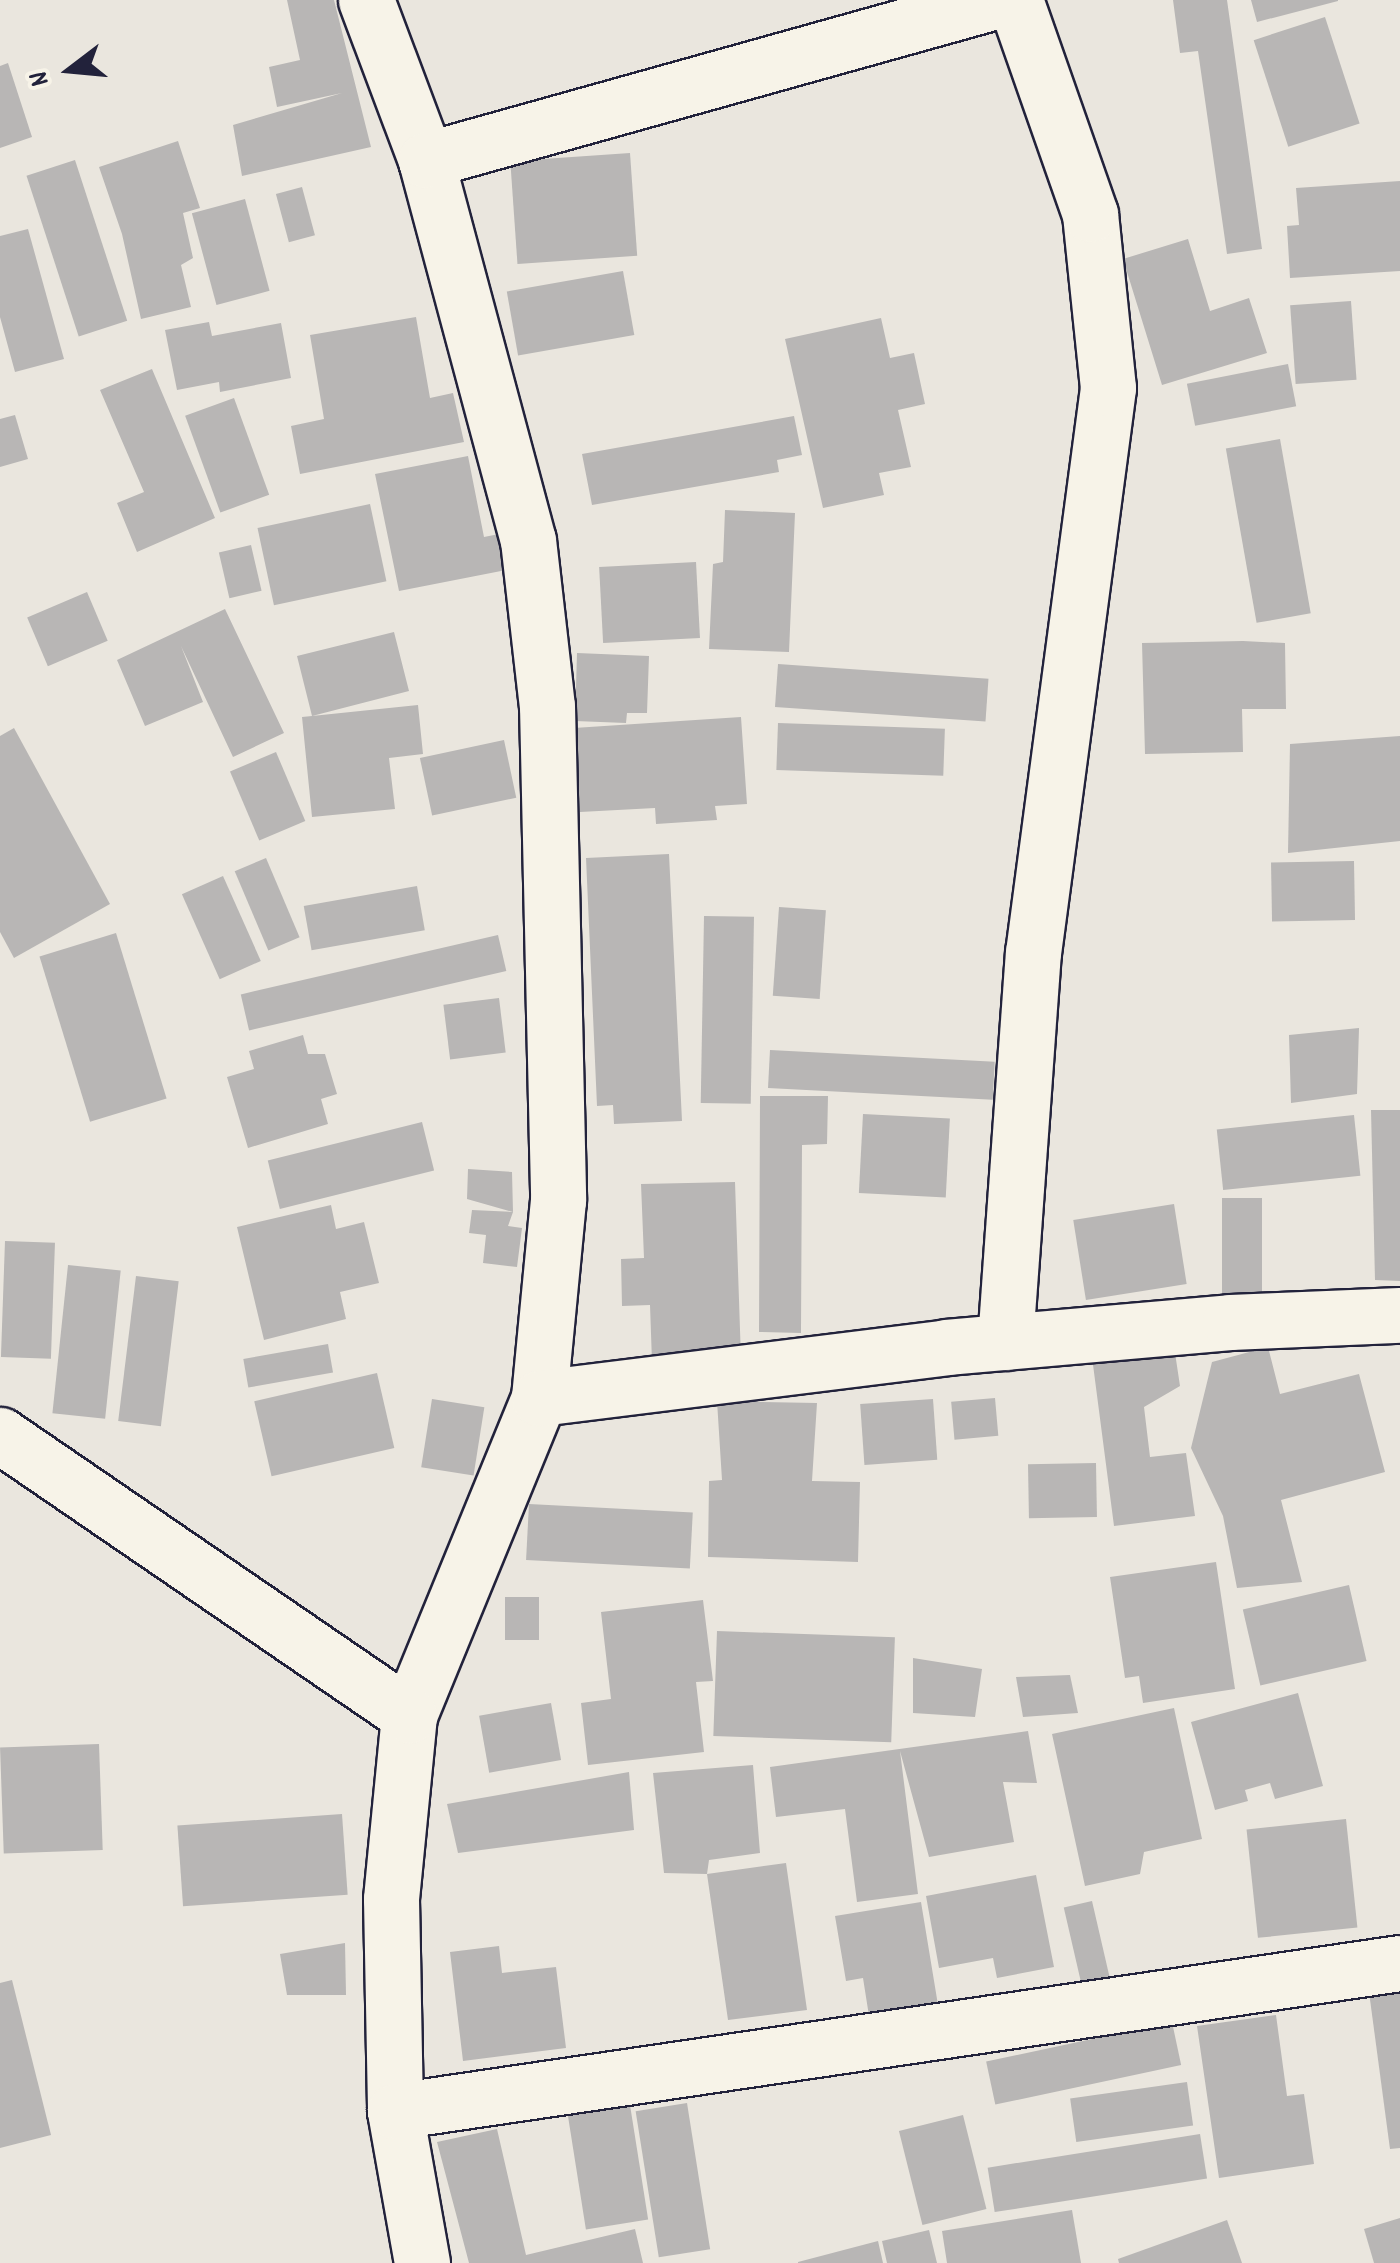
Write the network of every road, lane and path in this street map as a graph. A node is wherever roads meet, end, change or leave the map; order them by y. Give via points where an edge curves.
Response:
1 (366, 0) edge
2 (1000, 0) edge
3 (1015, 0) edge
4 (426, 160) junction
5 (1400, 1315) edge
6 (1004, 1342) junction
7 (539, 1398) junction
8 (0, 1435) edge
9 (409, 1715) junction
10 (1400, 1962) edge
11 (395, 2111) junction
12 (422, 2263) edge

1 - 4 street
2 - 4 street
3 - 6 street via 1090,214 1108,388 1033,953
4 - 7 street via 528,540 546,706 558,1200
5 - 6 street
6 - 7 street
7 - 9 street
8 - 9 street
9 - 11 street via 391,1899
10 - 11 street
11 - 12 street

